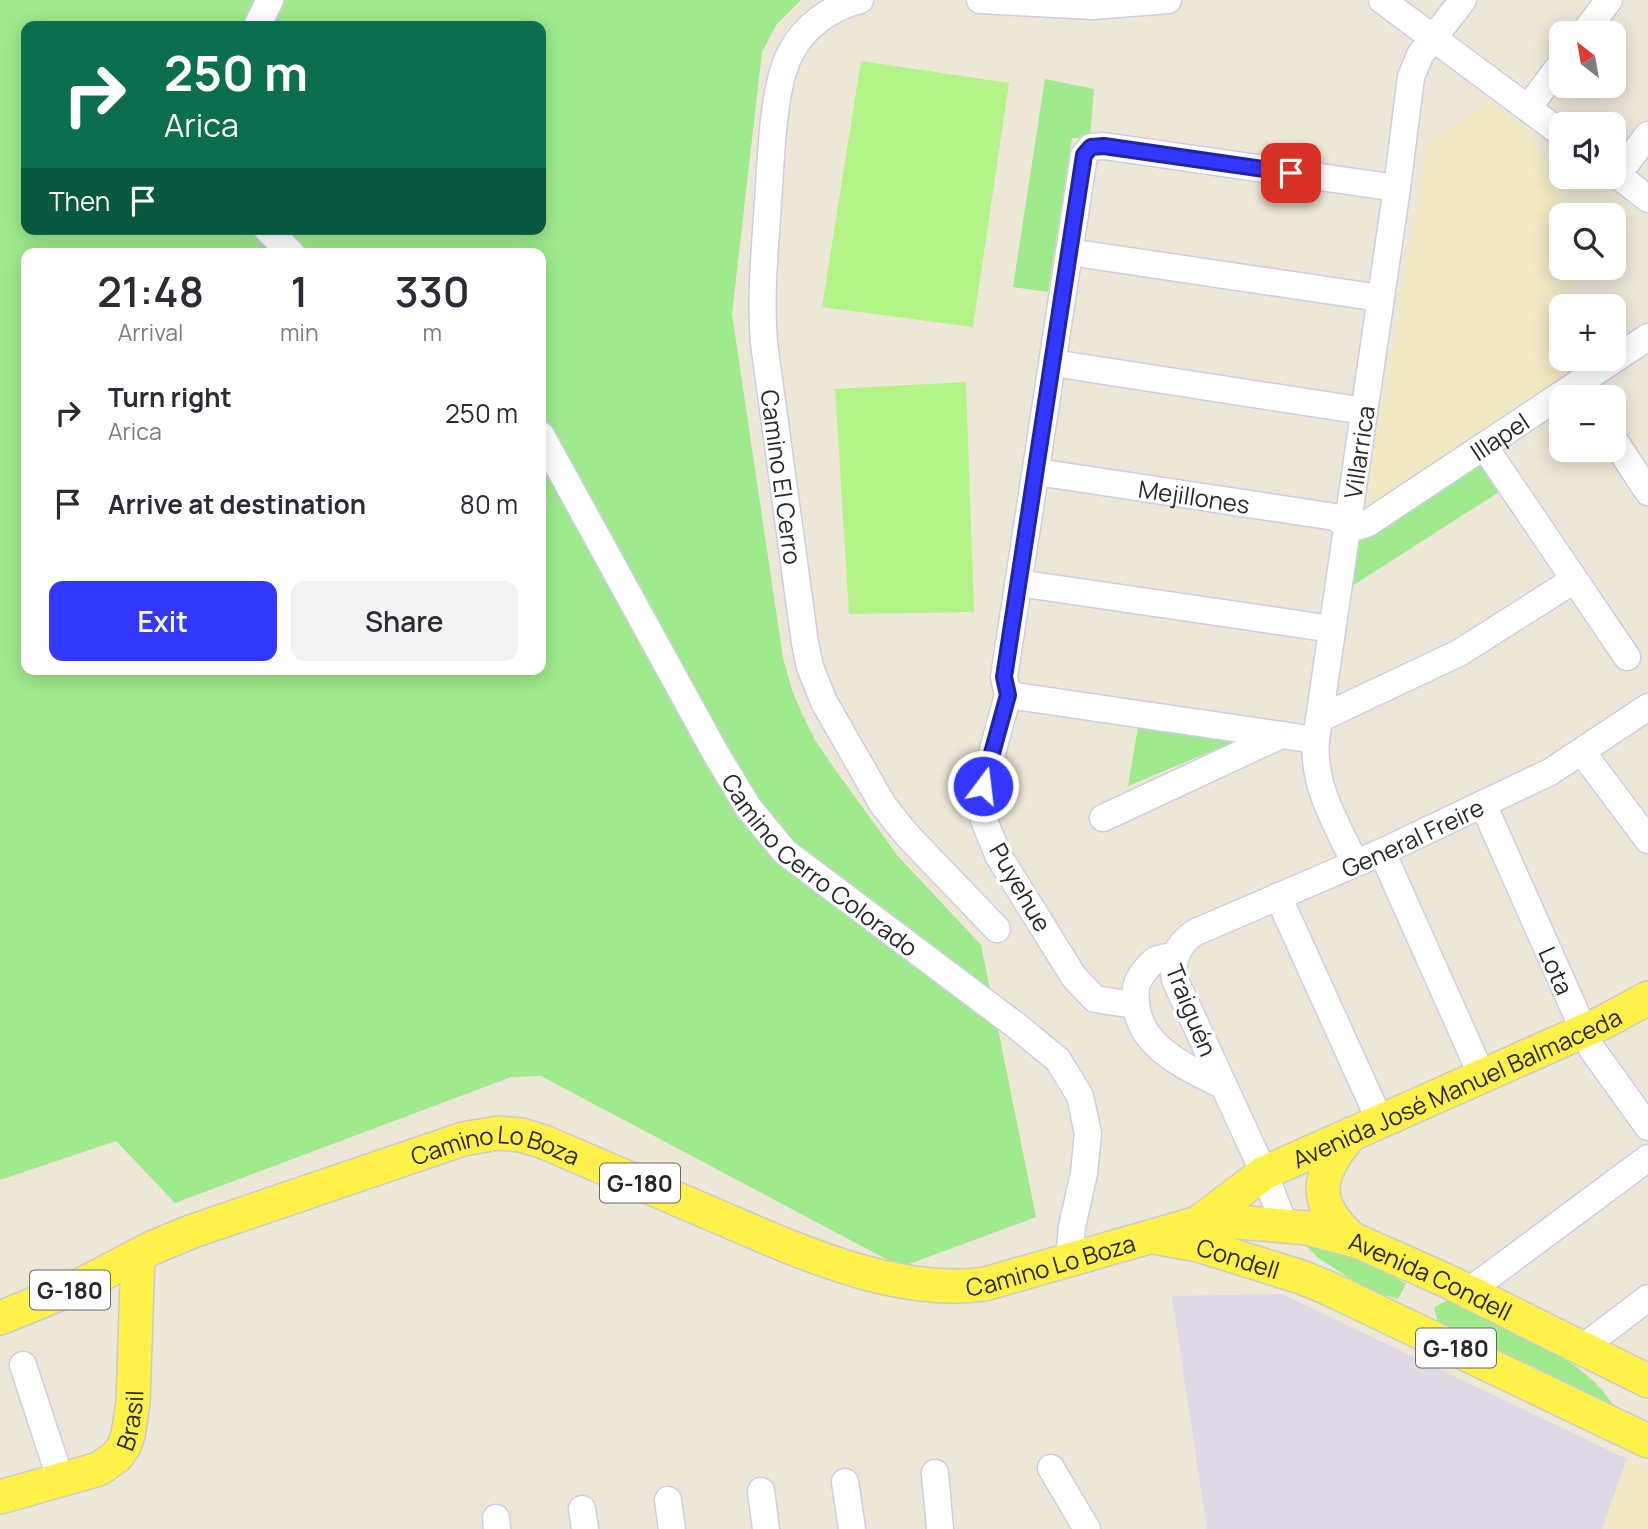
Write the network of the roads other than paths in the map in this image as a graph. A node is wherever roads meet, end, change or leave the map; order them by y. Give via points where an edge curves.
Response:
1 (270, 0) edge
2 (860, 0) edge
3 (980, 0) edge
4 (1168, 0) edge
5 (1382, 0) edge
6 (1463, 0) edge
7 (1609, 0) edge
8 (260, 21) edge
9 (1593, 21) edge
10 (1433, 38) junction
11 (1549, 80) edge
12 (1528, 108) junction
13 (1549, 124) edge
14 (1648, 135) edge
15 (1626, 162) edge
16 (1626, 182) edge
17 (1397, 188) junction
18 (1648, 199) edge
19 (273, 235) edge
20 (286, 248) edge
21 (1069, 252) junction
22 (1380, 298) junction
23 (1648, 337) edge
24 (1053, 363) junction
25 (1588, 385) edge
26 (1549, 409) edge
27 (1364, 411) junction
28 (546, 444) edge
29 (1484, 446) junction
30 (1626, 458) edge
31 (1037, 472) junction
32 (1648, 492) edge
33 (1348, 527) junction
34 (1574, 580) junction
35 (1018, 583) junction
36 (1332, 629) junction
37 (1627, 657) dead end
38 (1008, 695) junction
39 (1648, 707) edge
40 (1317, 729) junction
41 (1281, 735) junction
42 (1582, 752) junction
43 (1483, 804) junction
44 (1103, 818) dead end
45 (1648, 840) edge
46 (1382, 852) junction
47 (1355, 863) junction
48 (1278, 896) junction
49 (997, 929) dead end
50 (1175, 956) junction
51 (1648, 998) edge
52 (1134, 1005) junction
53 (1584, 1031) junction
54 (1482, 1076) junction
55 (1224, 1086) junction
56 (1366, 1127) junction
57 (1648, 1127) edge
58 (1648, 1158) edge
59 (1264, 1173) junction
60 (1198, 1223) junction
61 (1285, 1226) junction
62 (1146, 1237) junction
63 (1352, 1239) junction
64 (138, 1255) junction
65 (1069, 1260) junction
66 (1457, 1286) junction
67 (1328, 1288) junction
68 (1648, 1298) edge
69 (0, 1318) edge
70 (1422, 1331) junction
71 (1581, 1348) junction
72 (23, 1365) dead end
73 (1648, 1381) edge
74 (1648, 1441) edge
75 (1051, 1468) dead end
76 (935, 1473) dead end
77 (61, 1481) junction
78 (845, 1482) dead end
79 (761, 1491) dead end
80 (0, 1497) edge
81 (668, 1500) dead end
82 (672, 1529) edge
83 (766, 1529) edge
84 (852, 1529) edge
85 (940, 1529) edge
86 (1087, 1529) edge

1 - 8 street
2 - 49 street, Camino El Cerro via 841,6 811,26 790,54 782,74 771,162 762,297 764,343 805,643 824,702 883,805
3 - 4 street via 1093,6
5 - 10 street
6 - 10 street, Villarrica
7 - 9 street
10 - 12 street
10 - 17 street, Villarrica via 1411,77
11 - 12 street
12 - 13 street
14 - 15 street
16 - 18 street
17 - 21 street, Puyehue via 1091,147 1084,155
17 - 22 street, Villarrica
19 - 20 street
21 - 22 street
21 - 24 street, Puyehue
22 - 27 street, Villarrica
23 - 25 street, Illapel
24 - 27 street
24 - 31 street, Puyehue
26 - 29 street, Illapel
27 - 33 street, Villarrica
28 - 65 street, Camino Cerro Colorado via 716,754 755,816 785,852 1058,1060 1080,1096 1088,1134
29 - 33 street, Illapel via 1368,523
29 - 34 street
30 - 32 street
31 - 33 street, Mejillones via 1335,517
31 - 35 street, Puyehue
33 - 36 street, Villarrica
34 - 37 street
34 - 40 street via 1459,653
35 - 36 street
35 - 38 street, Puyehue via 1004,677
36 - 40 street, Villarrica
38 - 41 street
38 - 52 street, Puyehue via 983,786 984,820 998,855 1074,977 1095,999
39 - 42 street, General Freire
40 - 41 street
40 - 47 street, Villarrica via 1315,765 1321,790
41 - 44 street
42 - 43 street, General Freire
42 - 45 street
43 - 46 street, General Freire
43 - 53 street, Lota
46 - 47 street, General Freire
46 - 54 street
47 - 48 street, General Freire
48 - 50 street, General Freire via 1196,932
48 - 56 street
50 - 52 street, Traiguén via 1155,960 1136,982
50 - 55 street, Traiguén via 1175,980
51 - 53 main road, Avenida José Manuel Balmaceda
52 - 55 street, Traiguén via 1140,1026 1158,1048
53 - 54 main road, Avenida José Manuel Balmaceda
53 - 57 street, Lota via 1603,1067
54 - 56 main road, Avenida José Manuel Balmaceda
55 - 59 street, Traiguén
56 - 59 main road, Avenida José Manuel Balmaceda
56 - 63 main road via 1329,1163 1322,1192 1332,1218
58 - 66 street
59 - 60 main road, Camino Lo Boza
59 - 61 street, Traiguén
60 - 61 main road, Avenida Condell / G-180
60 - 62 main road, Camino Lo Boza / G-180
61 - 63 main road, Avenida Condell / G-180
61 - 67 main road via 1302,1262
62 - 65 main road, Camino Lo Boza / G-180
62 - 67 main road, Condell / G-180 via 1177,1239
63 - 66 main road, Avenida Condell / G-180
64 - 65 main road, Camino Lo Boza / G-180 via 193,1231 451,1142 498,1133 544,1142 791,1247 914,1284 985,1284
64 - 69 main road, Camino Lo Boza / G-180 via 81,1285
64 - 77 main road, Brasil via 128,1435 109,1464
66 - 70 main road via 1430,1286 1420,1297 1416,1314
66 - 71 main road, Avenida Condell / G-180
67 - 70 main road, G-180
68 - 71 street
70 - 74 main road, G-180
71 - 73 main road, Avenida Condell / G-180
72 - 77 street
75 - 86 street
76 - 85 street
77 - 80 main road, Brasil
78 - 84 street
79 - 83 street
81 - 82 street

